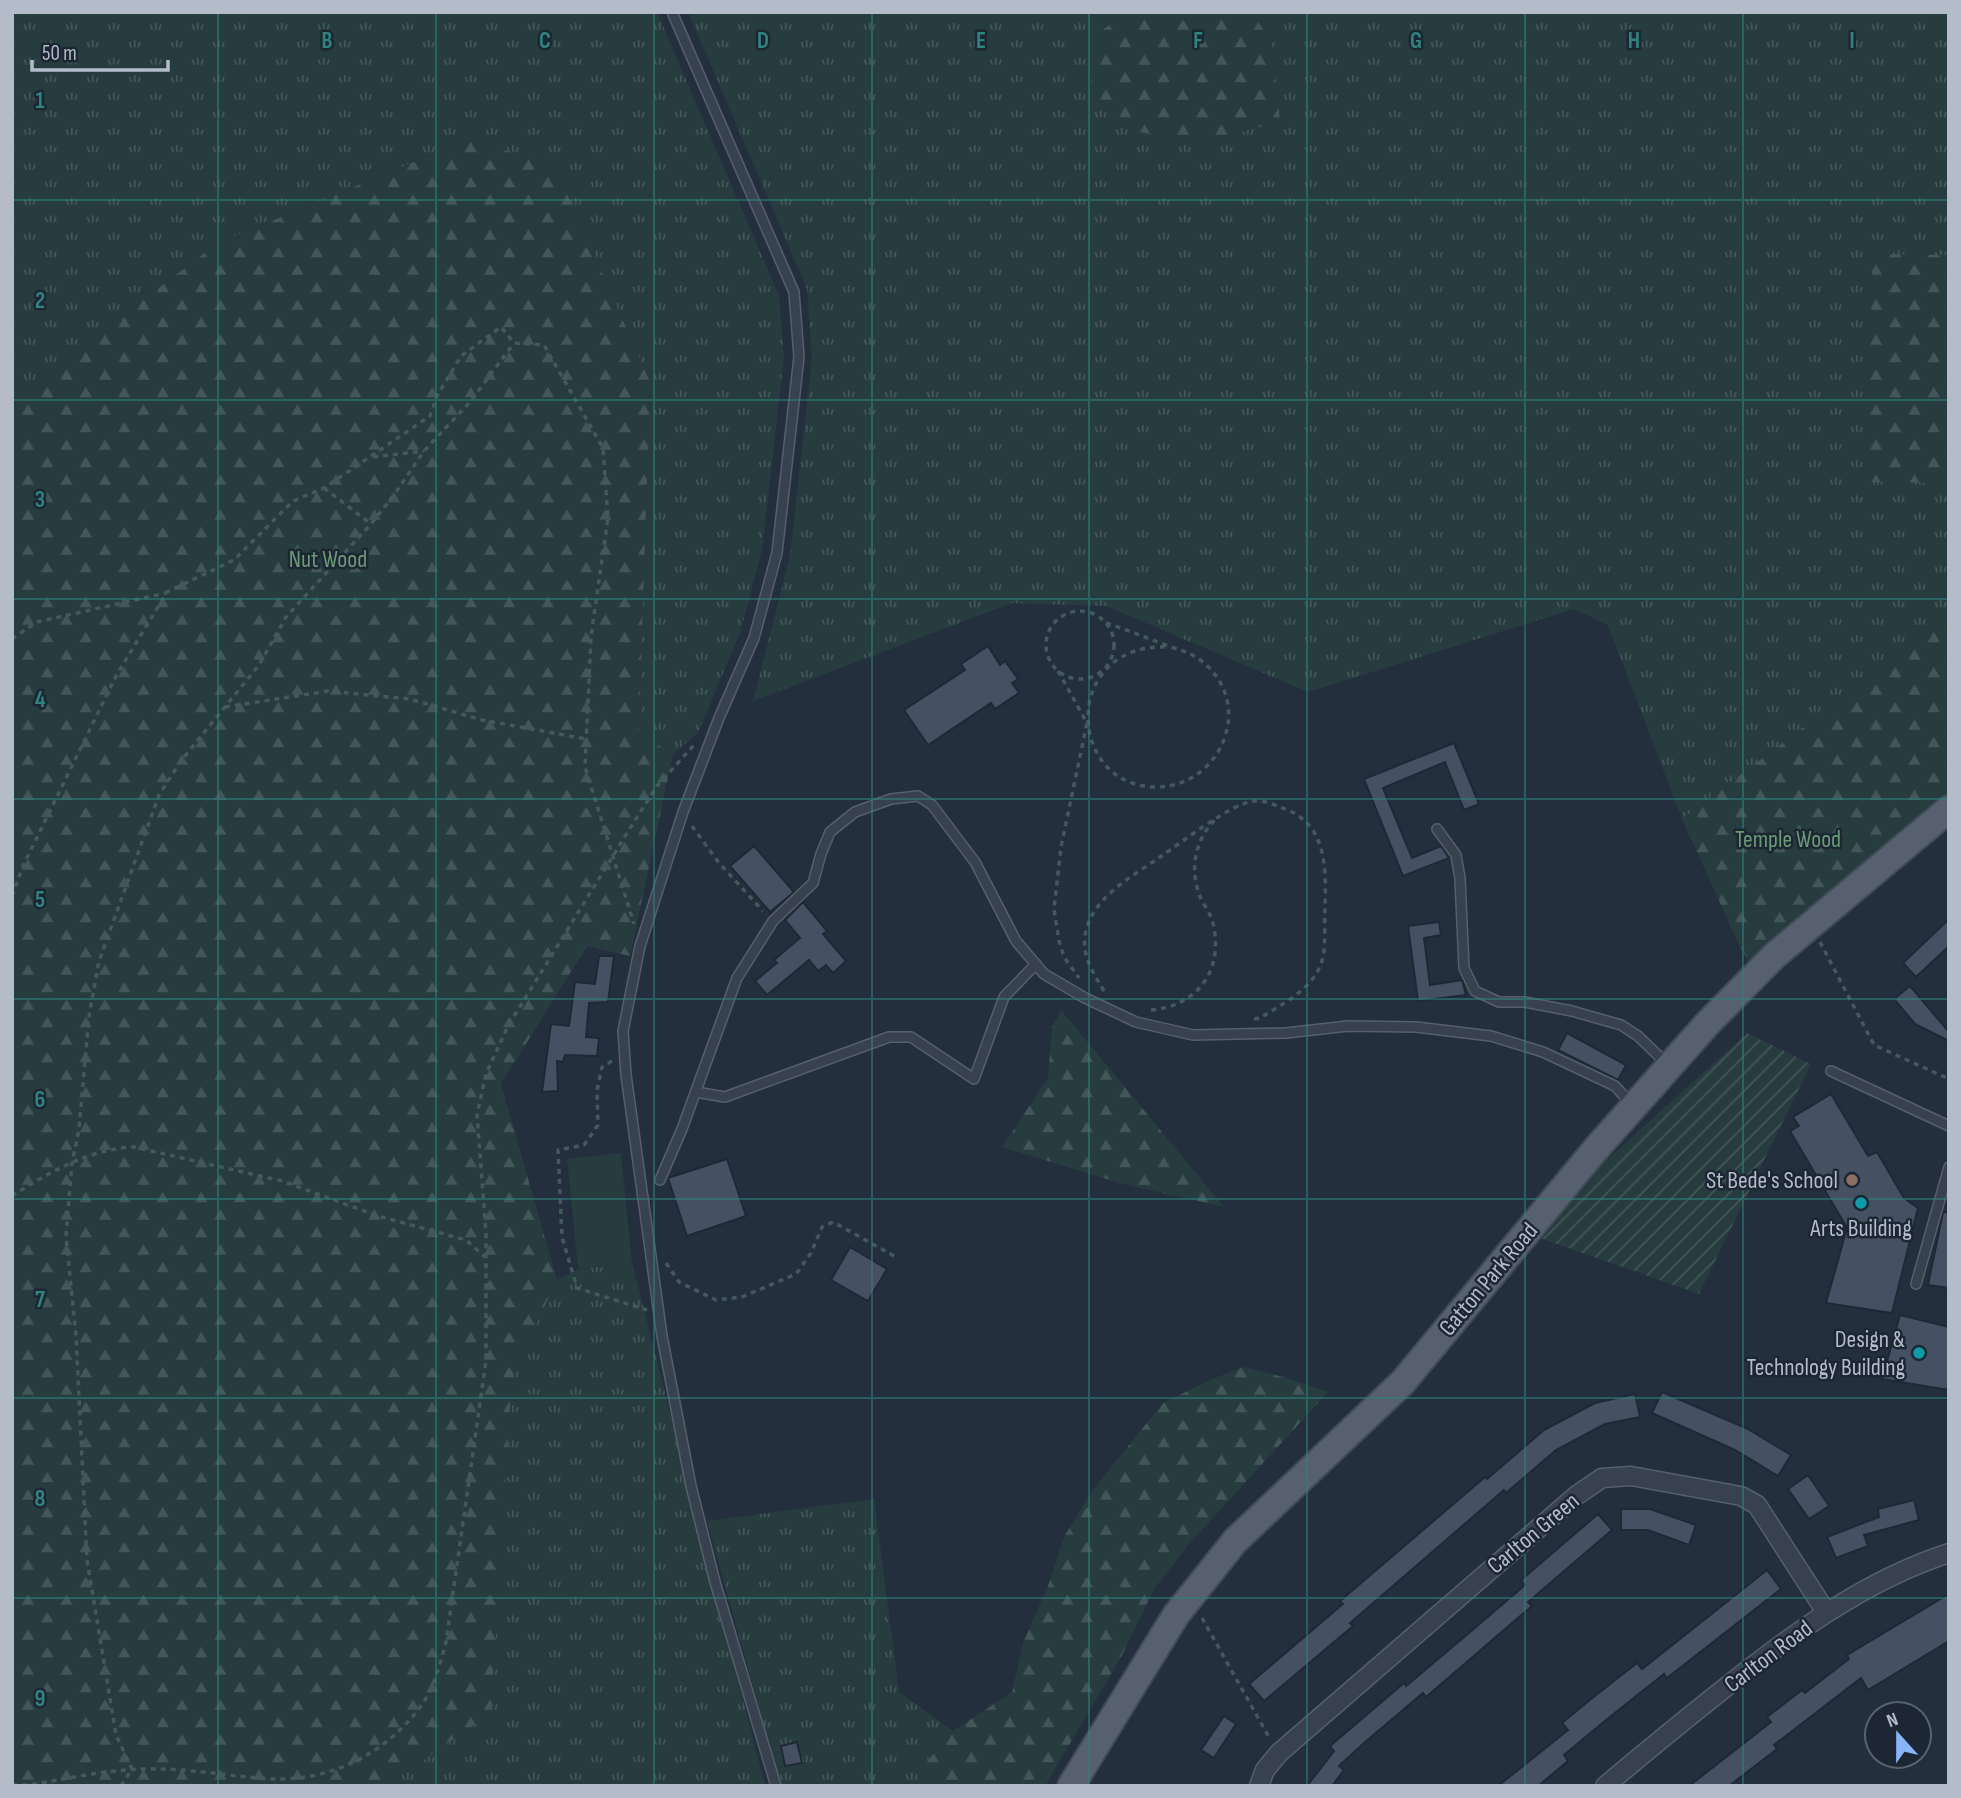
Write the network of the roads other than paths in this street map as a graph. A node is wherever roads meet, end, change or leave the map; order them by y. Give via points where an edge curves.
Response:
1 (672, 12) edge
2 (1949, 808) edge
3 (1437, 829) dead end
4 (1036, 964) junction
5 (1669, 1066) junction
6 (1831, 1071) dead end
7 (696, 1091) junction
8 (1634, 1106) junction
9 (1949, 1126) edge
10 (1949, 1167) edge
11 (660, 1180) dead end
12 (1916, 1284) dead end
13 (1949, 1553) edge
14 (1826, 1612) junction
15 (776, 1786) edge
16 (1070, 1786) edge
17 (1259, 1786) edge
18 (1605, 1786) edge

1 - 15 lane via 794,292 799,357 776,553 754,638 683,813 640,946 623,1031 624,1053 659,1314 694,1498
2 - 5 main road, Gatton Park Road via 1756,974
3 - 5 lane via 1456,855 1464,968 1475,990 1499,1002 1572,1011 1621,1025
4 - 7 lane via 1004,997 974,1079 911,1037 889,1037 725,1097
4 - 7 lane via 1016,941 975,862 932,805 918,796 891,799 855,812 830,832 813,883 773,921 737,978
4 - 8 lane via 1044,974 1085,998 1136,1022 1193,1035 1348,1026 1416,1027 1491,1036 1543,1052 1615,1086
5 - 8 main road, Gatton Park Road
6 - 9 lane
7 - 11 lane
8 - 16 main road, Gatton Park Road via 1403,1382 1235,1541 1176,1615
10 - 12 lane
13 - 14 street, Carlton Road via 1896,1574
14 - 17 street, Carlton Green via 1757,1506 1741,1496 1631,1476 1602,1478 1279,1753
14 - 18 street, Carlton Road

